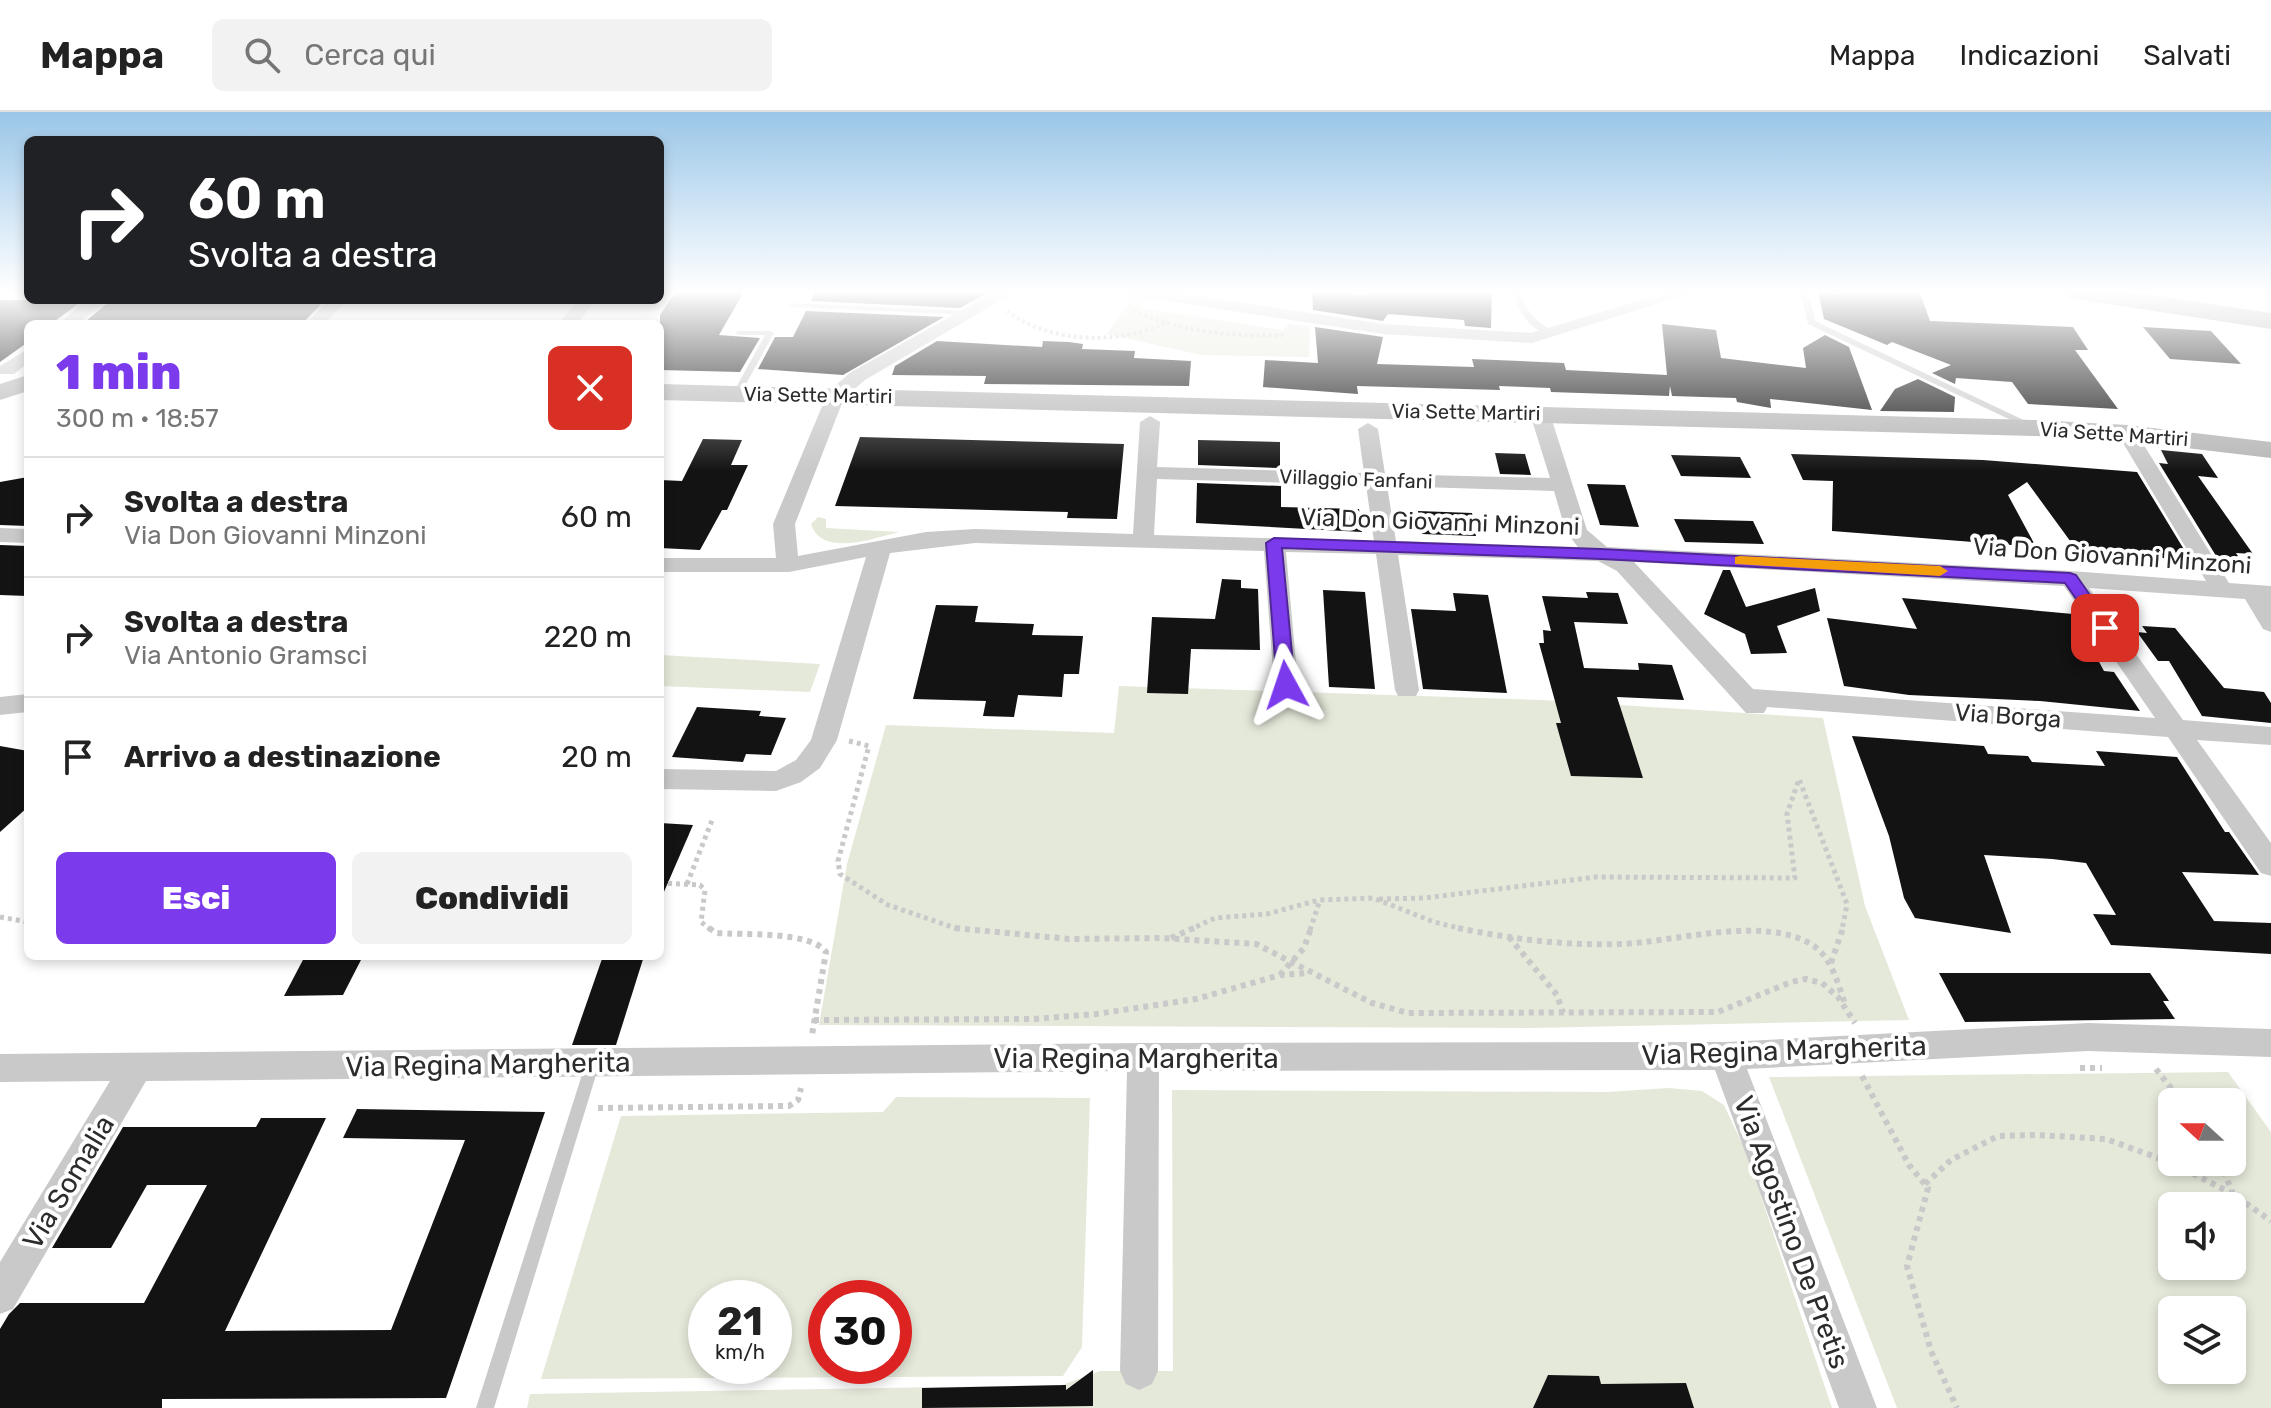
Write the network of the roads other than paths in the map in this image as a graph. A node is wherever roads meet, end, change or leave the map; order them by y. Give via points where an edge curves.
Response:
1 (760, 350) edge
2 (904, 350) edge
3 (1871, 350) edge
4 (664, 392) edge
5 (737, 393) junction
6 (835, 396) junction
7 (1540, 414) junction
8 (1150, 422) dead end
9 (2036, 428) junction
10 (1368, 429) dead end
11 (2127, 433) junction
12 (2271, 450) edge
13 (1147, 473) junction
14 (1374, 479) junction
15 (1564, 485) junction
16 (0, 535) edge
17 (24, 536) edge
18 (1143, 539) junction
19 (1274, 543) junction
20 (1384, 546) junction
21 (880, 548) junction
22 (1601, 554) junction
23 (664, 565) edge
24 (789, 565) junction
25 (2070, 578) junction
26 (2222, 590) junction
27 (2262, 592) edge
28 (2271, 624) edge
29 (1286, 685) dead end
30 (1407, 690) dead end
31 (24, 703) edge
32 (0, 706) edge
33 (2175, 728) junction
34 (2271, 736) edge
35 (664, 779) edge
36 (2271, 865) edge
37 (2271, 1043) edge
38 (1726, 1056) junction
39 (1143, 1057) junction
40 (593, 1062) junction
41 (0, 1068) edge
42 (136, 1068) junction
43 (0, 1296) edge
44 (1139, 1371) dead end
45 (485, 1408) edge
46 (1858, 1408) edge

1 - 5 lane
2 - 6 street via 858,376
3 - 9 lane
4 - 5 main road, Via Sette Martiri
5 - 6 main road, Via Sette Martiri
6 - 7 main road, Via Sette Martiri
6 - 24 street via 784,524
7 - 9 main road, Via Sette Martiri
7 - 15 street, Via Borga
8 - 13 street
9 - 11 main road, Via Sette Martiri
10 - 14 street
11 - 12 main road, Via Sette Martiri
11 - 26 street
13 - 14 street, Villaggio Fanfani
13 - 18 street
14 - 15 street, Villaggio Fanfani
14 - 20 street
15 - 22 street, Via Borga via 1577,532
16 - 17 street
18 - 19 street, Via Don Giovanni Minzoni
18 - 21 street, Via Don Giovanni Minzoni via 975,536
19 - 20 street, Via Don Giovanni Minzoni
19 - 29 street
20 - 22 street, Via Don Giovanni Minzoni
20 - 30 street
21 - 24 street, Via Don Giovanni Minzoni
21 - 35 street via 814,760 776,781
22 - 25 street, Via Don Giovanni Minzoni
22 - 33 street, Via Borga via 1625,566 1754,706
23 - 24 street, Via Don Giovanni Minzoni
25 - 26 street, Via Don Giovanni Minzoni
25 - 33 street
26 - 27 street, Via Don Giovanni Minzoni
27 - 28 street
31 - 32 street
33 - 34 street, Via Borga
33 - 36 street
37 - 38 street, Via Regina Margherita via 2088,1037 1869,1057
38 - 39 street, Via Regina Margherita
38 - 46 street, Via Agostino De Pretis
39 - 40 street, Via Regina Margherita
39 - 44 street
40 - 42 street, Via Regina Margherita
40 - 45 lane
41 - 42 street, Via Regina Margherita
42 - 43 street, Via Somalia

